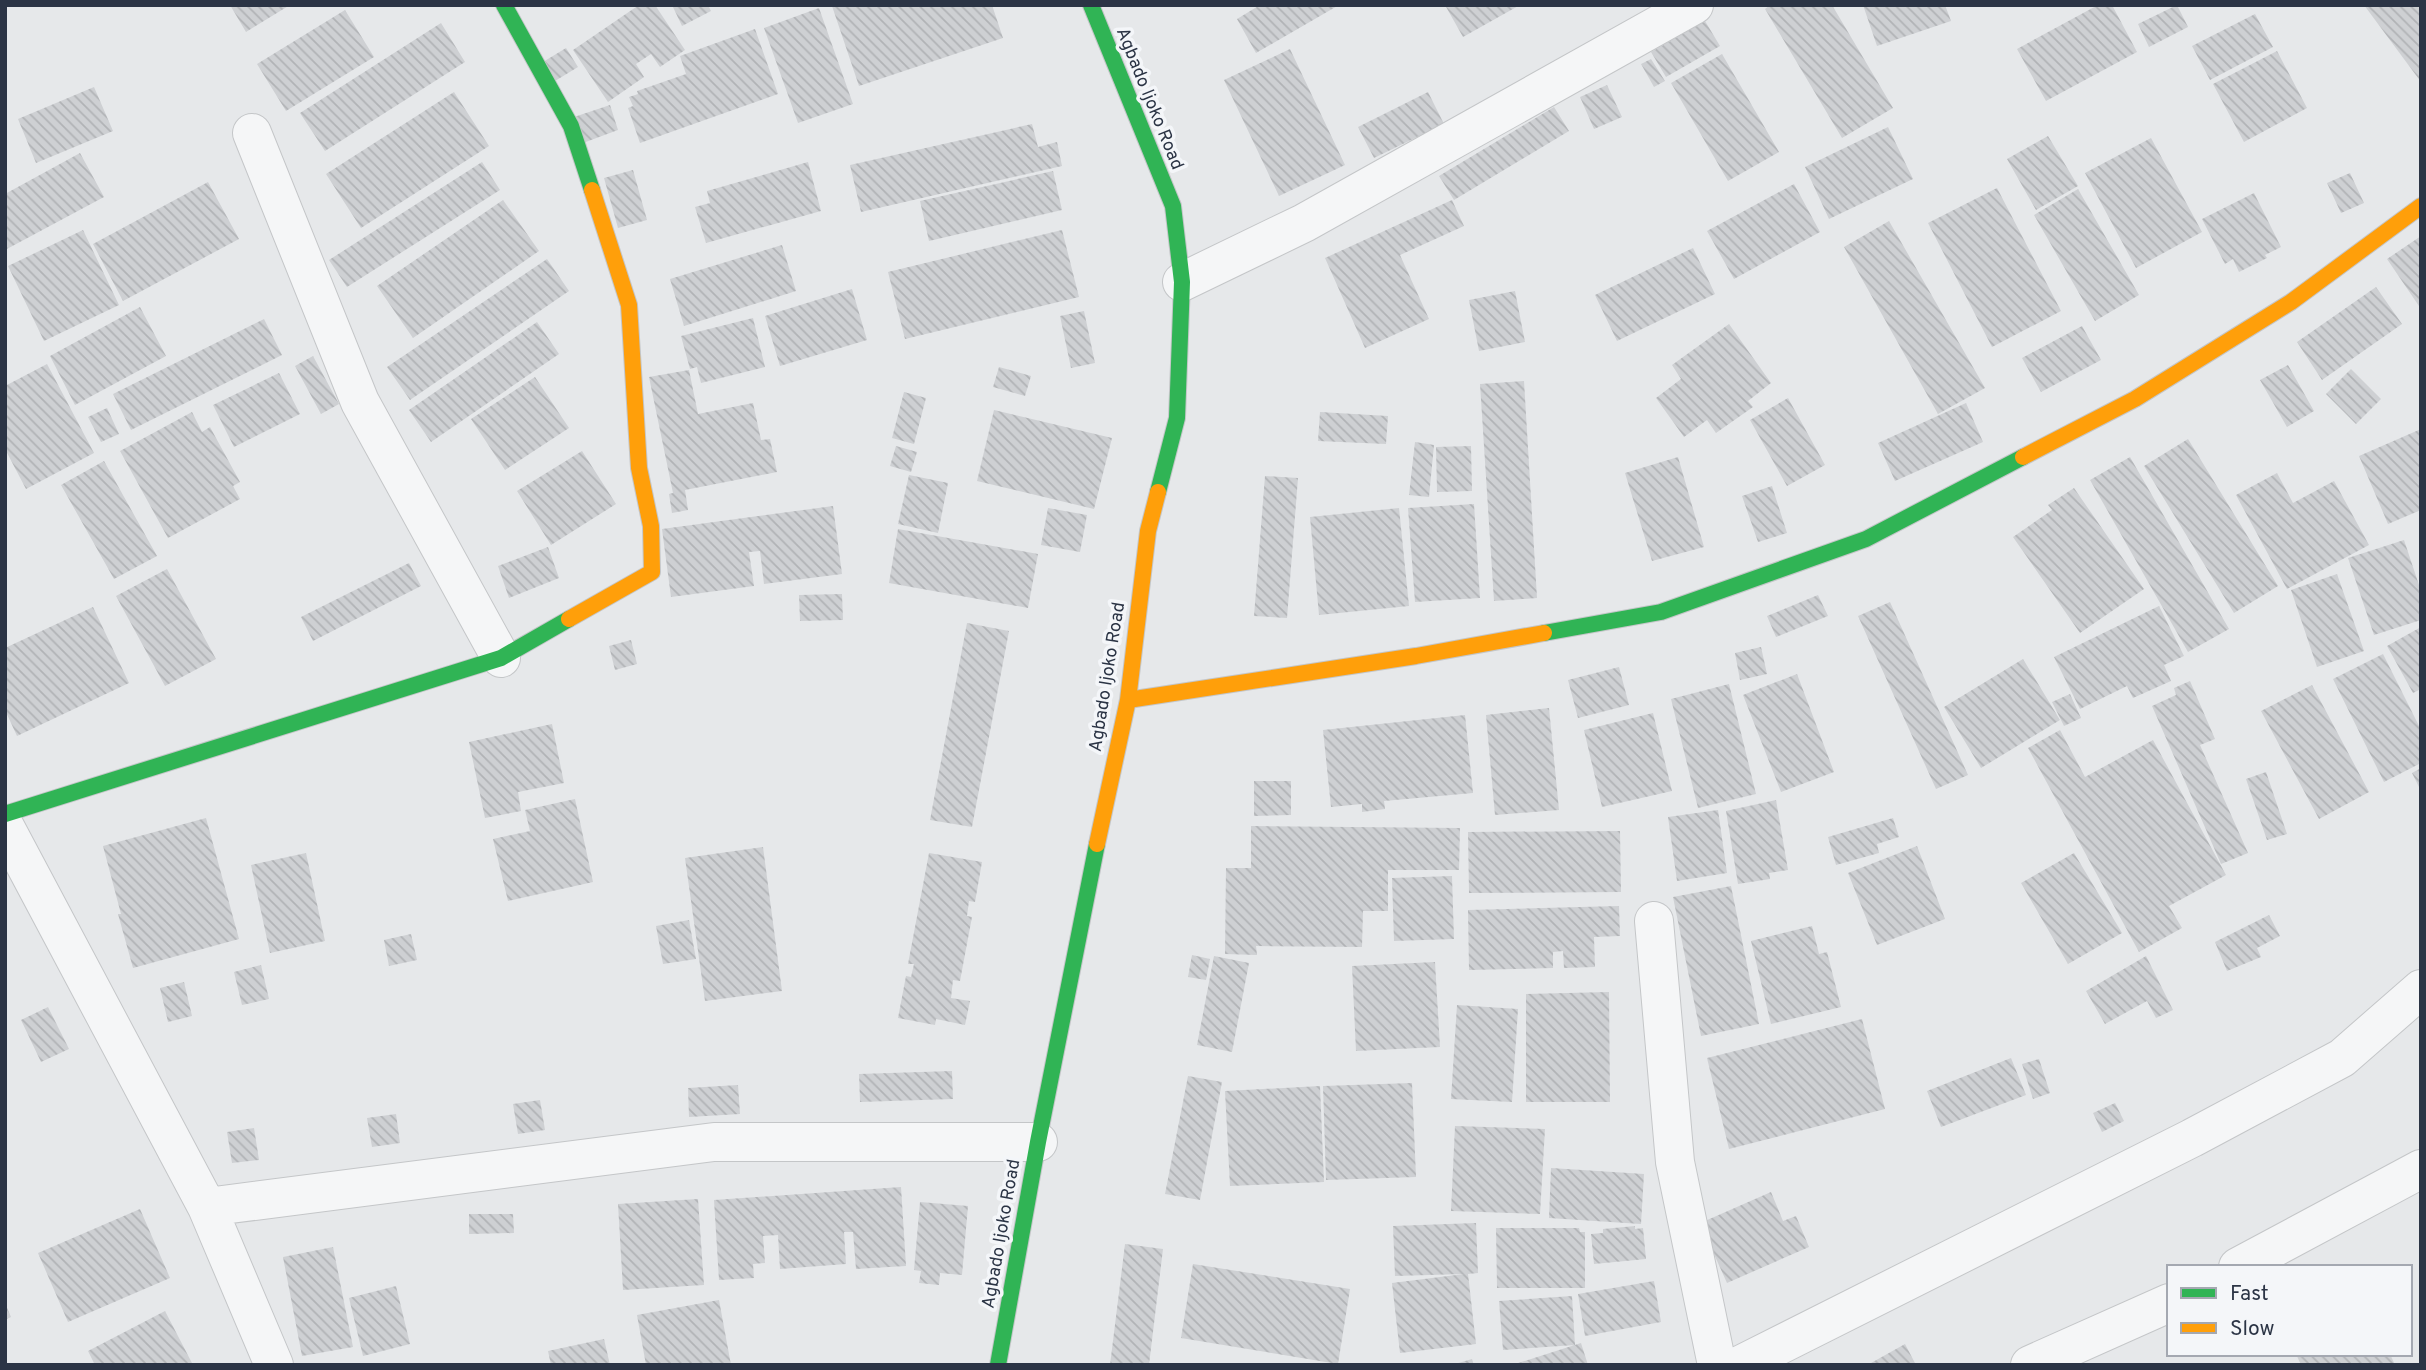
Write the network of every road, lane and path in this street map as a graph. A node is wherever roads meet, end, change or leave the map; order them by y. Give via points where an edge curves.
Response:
1 (505, 5) edge
2 (1091, 5) edge
3 (1694, 5) edge
4 (251, 133) dead end
5 (2421, 206) edge
6 (1182, 282) junction
7 (501, 658) junction
8 (1128, 700) junction
9 (5, 814) edge
10 (5, 827) edge
11 (1654, 921) dead end
12 (2421, 989) edge
13 (1038, 1142) junction
14 (2421, 1169) edge
15 (207, 1207) junction
16 (2242, 1265) edge
17 (2167, 1304) edge
18 (274, 1365) edge
19 (998, 1365) edge
20 (1717, 1365) edge
21 (1740, 1365) edge
22 (2030, 1365) edge

1 - 7 street via 571,126 629,305 639,468 652,526 652,572
2 - 6 street, Agbado Ijoko Road via 1173,206
3 - 6 street via 1304,222
4 - 7 street via 360,402
5 - 8 street via 2291,302 2135,399 1866,540 1661,612 1416,656
6 - 8 street, Agbado Ijoko Road via 1177,418 1148,531
7 - 9 street
8 - 13 street, Agbado Ijoko Road
10 - 15 street
11 - 20 street via 1675,1163
12 - 21 street via 2342,1058
13 - 15 street via 714,1142
13 - 19 street, Agbado Ijoko Road
14 - 16 street
15 - 18 street
17 - 22 street

